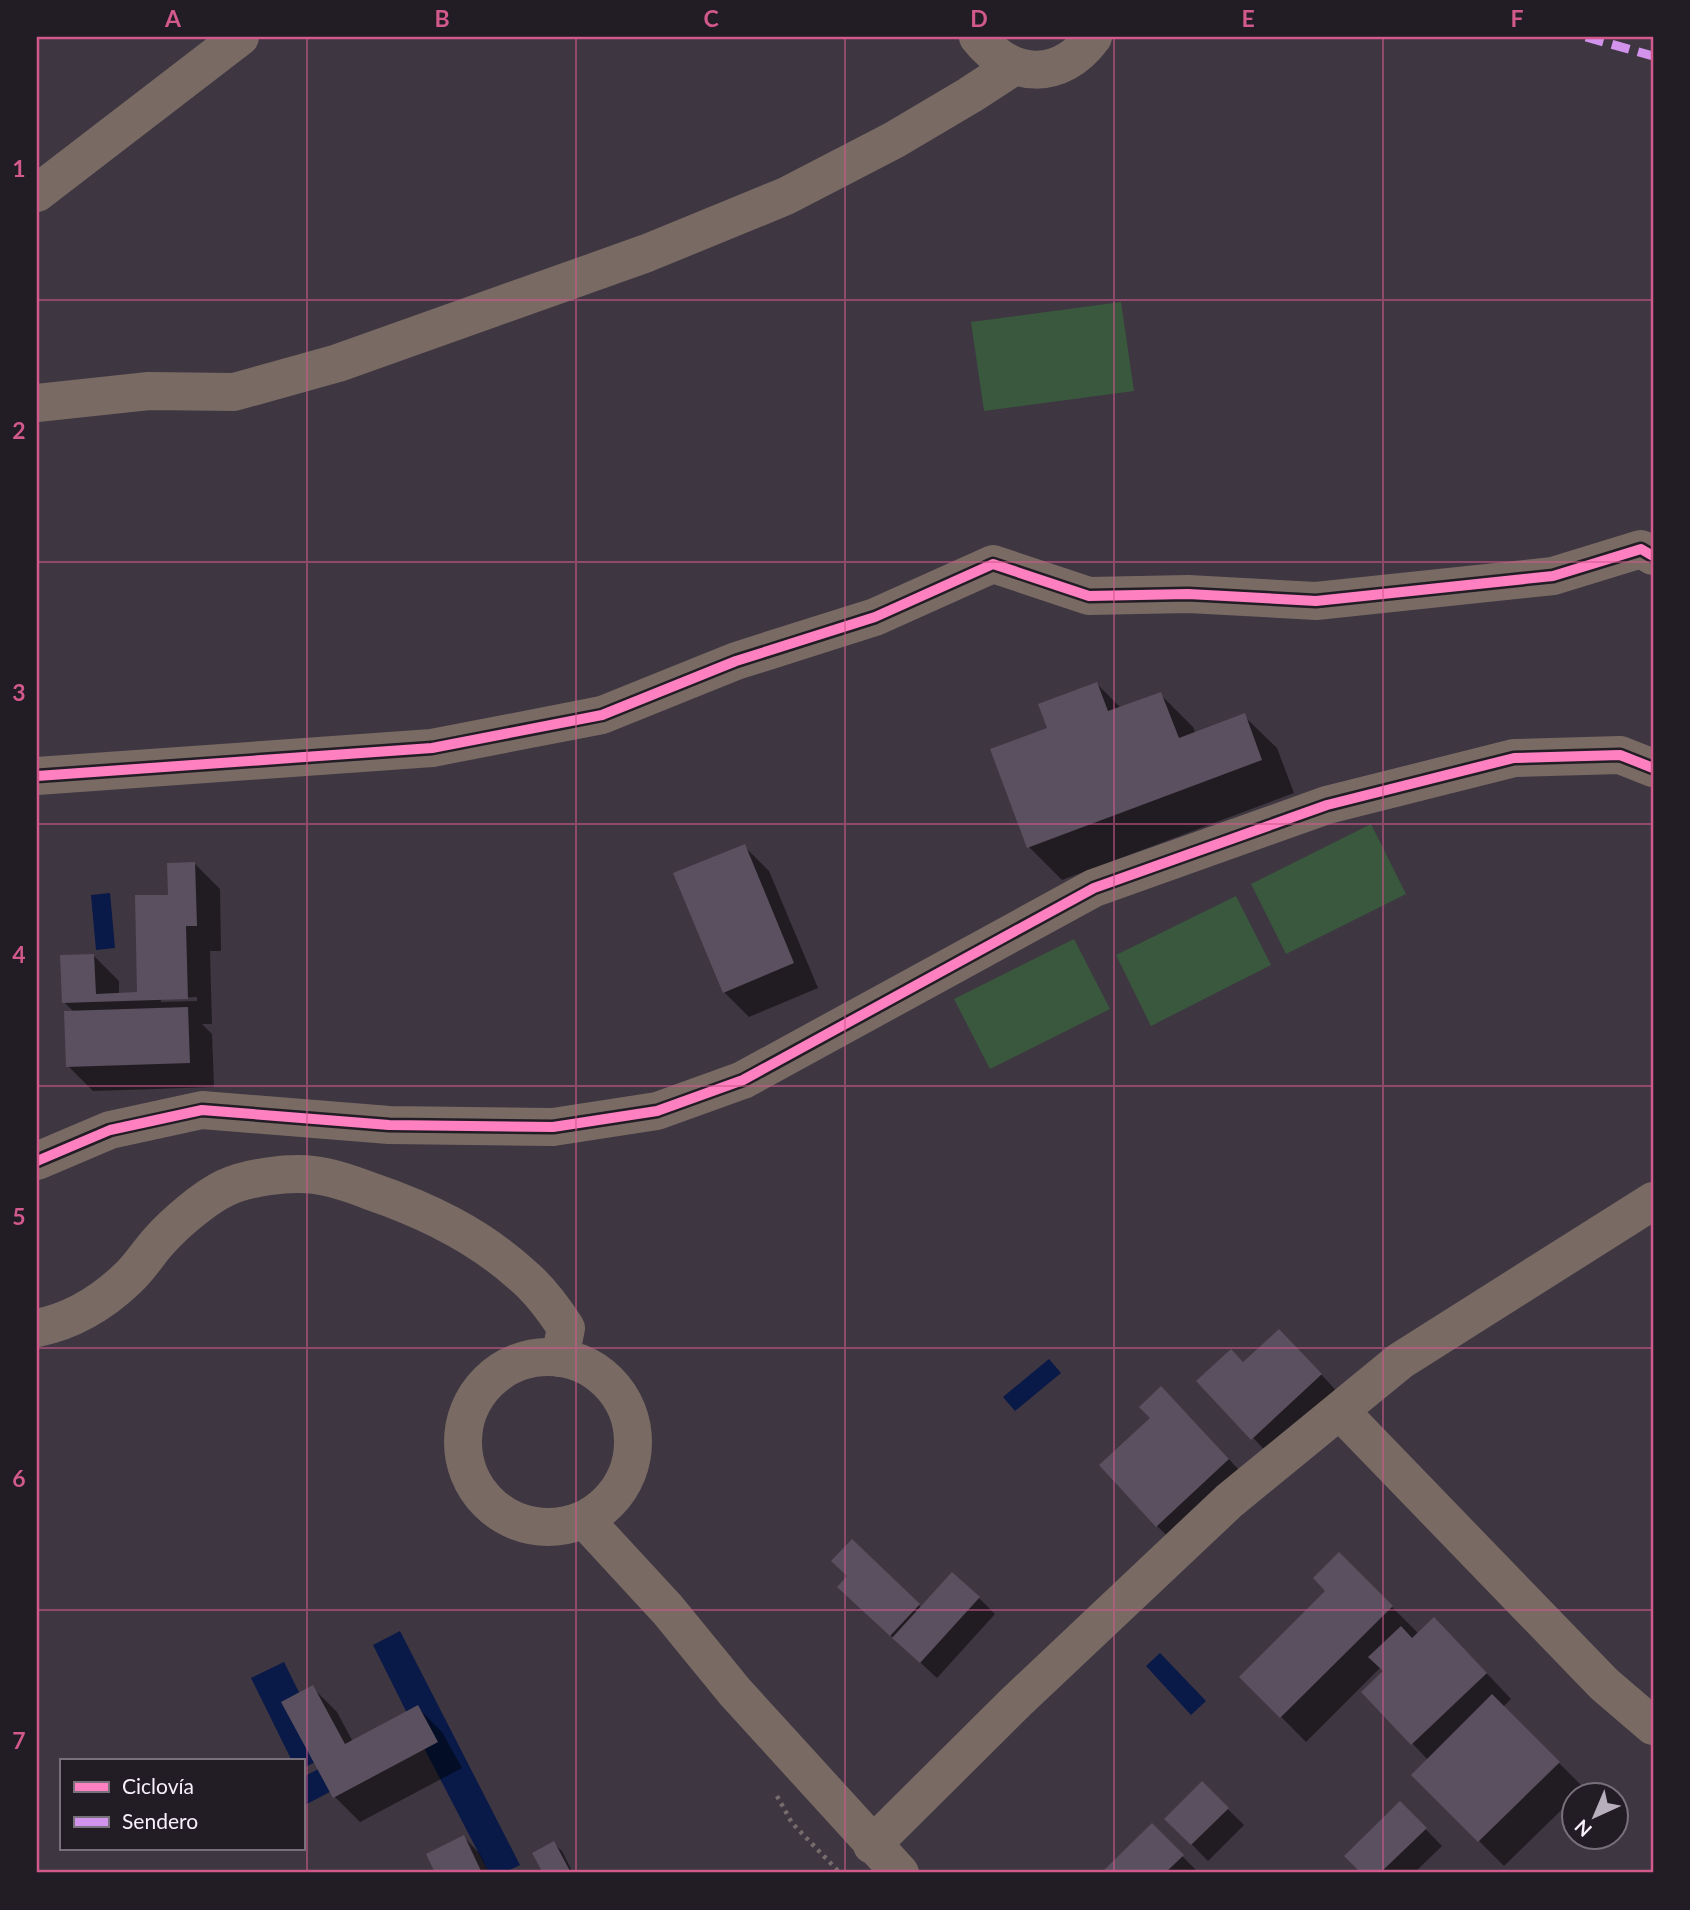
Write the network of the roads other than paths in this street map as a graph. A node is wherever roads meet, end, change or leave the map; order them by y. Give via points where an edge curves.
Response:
1 (240, 37) edge
2 (978, 37) edge
3 (1093, 37) edge
4 (1013, 67) junction
5 (37, 193) edge
6 (37, 403) edge
7 (1653, 556) edge
8 (1653, 768) edge
9 (37, 776) edge
10 (323, 1121) junction
11 (37, 1161) edge
12 (313, 1174) junction
13 (1653, 1201) edge
14 (37, 1328) edge
15 (560, 1358) junction
16 (1340, 1411) junction
17 (585, 1520) junction
18 (1653, 1726) edge
19 (872, 1845) junction
20 (900, 1873) edge

1 - 5 street
2 - 4 street via 993,55
3 - 4 street via 1078,55 1058,66 1035,71
4 - 6 street via 894,140 786,196 647,253 338,363 234,392 149,391
7 - 9 street via 1641,549 1553,576 1316,601 1188,594 1089,596 993,564 875,617 736,661 603,715 432,748
8 - 10 street via 1620,755 1514,758 1327,805 1094,888 743,1080 657,1111 552,1127
10 - 11 street via 202,1110 110,1130
10 - 12 street
12 - 14 street via 267,1176 225,1188 160,1240 130,1277 98,1303 60,1323
12 - 15 street via 381,1194 452,1224 491,1249 547,1300 566,1328
13 - 16 street via 1400,1361
15 - 17 street via 578,1361 607,1379 627,1406 635,1439 624,1482 612,1501
15 - 17 street via 545,1355 512,1364 485,1383 467,1412 462,1445 470,1478 490,1506 519,1523 552,1529
16 - 18 street via 1604,1684
16 - 19 street via 1229,1502
17 - 19 street
19 - 20 street

